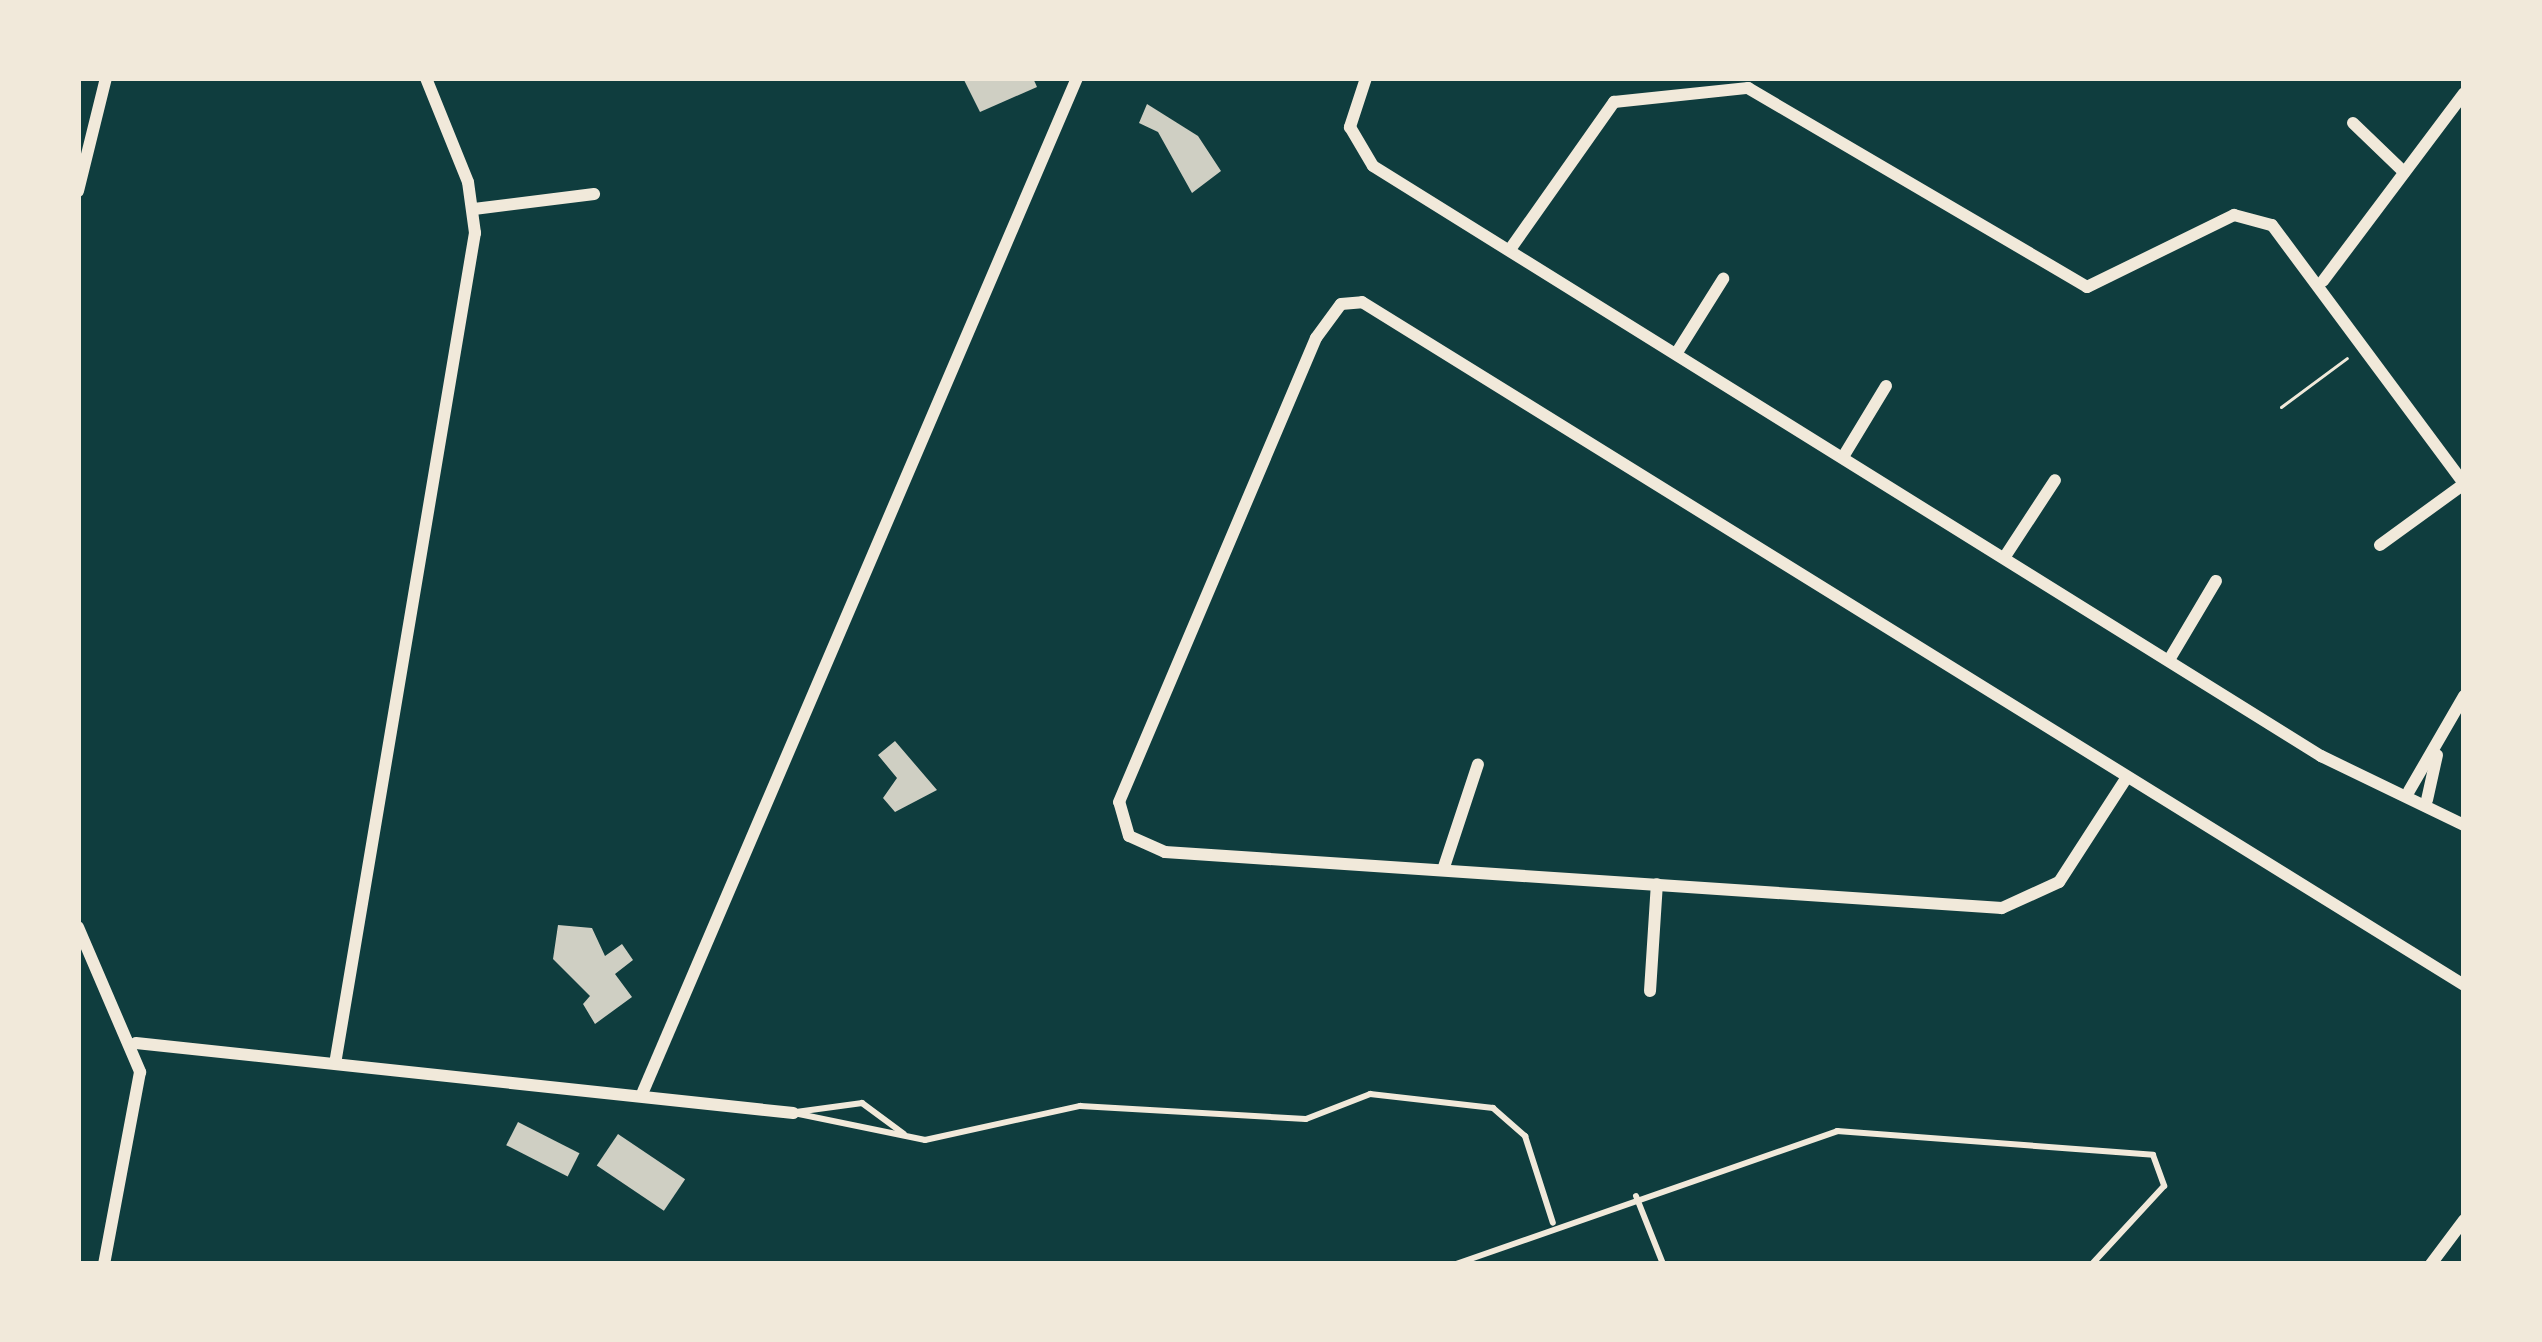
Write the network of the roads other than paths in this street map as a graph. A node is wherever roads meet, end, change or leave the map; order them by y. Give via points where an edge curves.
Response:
1 (106, 78) edge
2 (426, 78) edge
3 (1077, 78) edge
4 (1366, 78) edge
5 (1749, 83) edge
6 (2464, 93) edge
7 (2353, 123) dead end
8 (2404, 172) junction
9 (78, 190) edge
10 (594, 194) dead end
11 (474, 208) junction
12 (1511, 248) junction
13 (1723, 279) dead end
14 (2323, 281) junction
15 (1676, 354) junction
16 (1886, 386) dead end
17 (1843, 457) junction
18 (2055, 480) dead end
19 (2464, 484) edge
20 (2380, 545) dead end
21 (2004, 558) junction
22 (2216, 581) dead end
23 (2169, 660) junction
24 (2464, 696) edge
25 (2438, 752) junction
26 (1478, 764) dead end
27 (2127, 777) junction
28 (2408, 791) junction
29 (2427, 800) junction
30 (2464, 825) edge
31 (1444, 867) junction
32 (1657, 884) junction
33 (78, 927) edge
34 (2464, 985) edge
35 (1650, 991) dead end
36 (136, 1042) junction
37 (336, 1058) junction
38 (642, 1094) junction
39 (793, 1112) junction
40 (907, 1136) junction
41 (1636, 1196) junction
42 (2464, 1220) edge
43 (1553, 1223) junction
44 (104, 1264) edge
45 (1456, 1264) edge
46 (1663, 1264) edge
47 (2092, 1264) edge
48 (2431, 1264) edge

1 - 9 street
2 - 11 street
3 - 38 street
4 - 12 street via 1350,128 1360,153
5 - 12 street via 1614,102
5 - 14 street via 2087,287 2245,214 2272,225
6 - 8 street
7 - 8 street
8 - 14 street
10 - 11 street
11 - 37 street
12 - 15 street
13 - 15 street
14 - 19 street
15 - 17 street
16 - 17 street
17 - 21 street
18 - 21 street
19 - 20 street
21 - 23 street
22 - 23 street
23 - 28 street via 2336,764
24 - 25 street
25 - 28 street
25 - 29 street
26 - 31 street
27 - 31 street via 1385,313 1350,301 1316,338 1125,782 1123,828 1165,852
27 - 32 street via 2072,867 2018,906
27 - 34 street
28 - 29 street
29 - 30 street
31 - 32 street
32 - 35 street
33 - 36 street
36 - 37 street
36 - 44 street via 136,1114
37 - 38 street
38 - 39 street
39 - 40 lane
39 - 40 lane via 862,1103
40 - 43 lane via 1080,1106 1306,1119 1370,1094 1493,1108 1525,1136
41 - 43 lane
41 - 46 lane
41 - 47 lane via 1837,1131 2152,1155 2164,1186
42 - 48 street
43 - 45 lane

